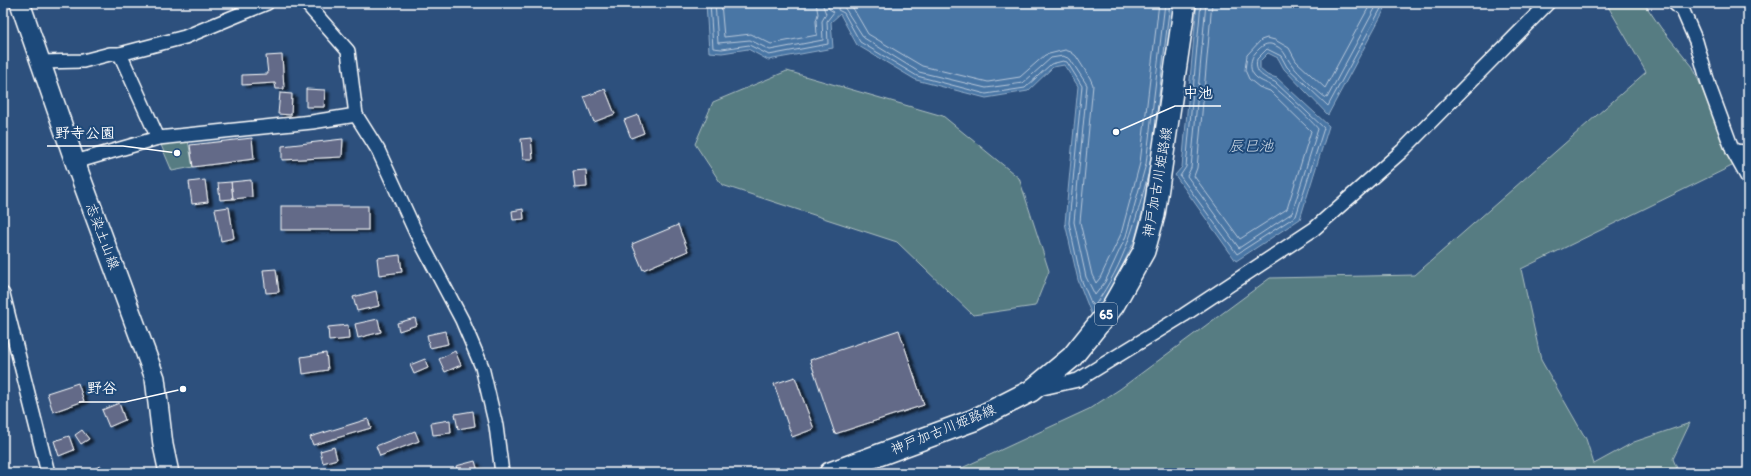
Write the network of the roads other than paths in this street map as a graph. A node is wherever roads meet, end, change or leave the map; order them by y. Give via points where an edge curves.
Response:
1 (20, 3) edge
2 (267, 3) edge
3 (306, 3) edge
4 (1185, 3) edge
5 (1548, 3) edge
6 (1674, 3) edge
7 (120, 54) junction
8 (40, 62) junction
9 (356, 115) junction
10 (158, 138) junction
11 (1733, 151) junction
12 (1748, 152) edge
13 (75, 162) junction
14 (1748, 178) edge
15 (3, 294) edge
16 (1030, 391) junction
17 (48, 473) edge
18 (169, 473) edge
19 (502, 473) edge
20 (830, 473) edge

1 - 8 main road, 志染土山線
2 - 7 street via 185,37
3 - 9 street via 348,51
4 - 16 main road, 神戸加古川姫路線 / 65 via 1154,215 1144,251 1113,306 1081,346 1072,357
5 - 16 street via 1402,151 1314,229 1184,315 1078,380
6 - 11 street via 1683,11 1696,41 1709,86
7 - 8 street via 83,61
7 - 10 street
8 - 13 main road, 志染土山線
9 - 10 street
9 - 19 street via 378,150 416,233 462,320 482,367 496,426
10 - 13 street
11 - 12 street
11 - 14 street
13 - 18 main road, 志染土山線 via 155,378
15 - 17 street
16 - 20 main road, 神戸加古川姫路線 / 65 via 974,420

